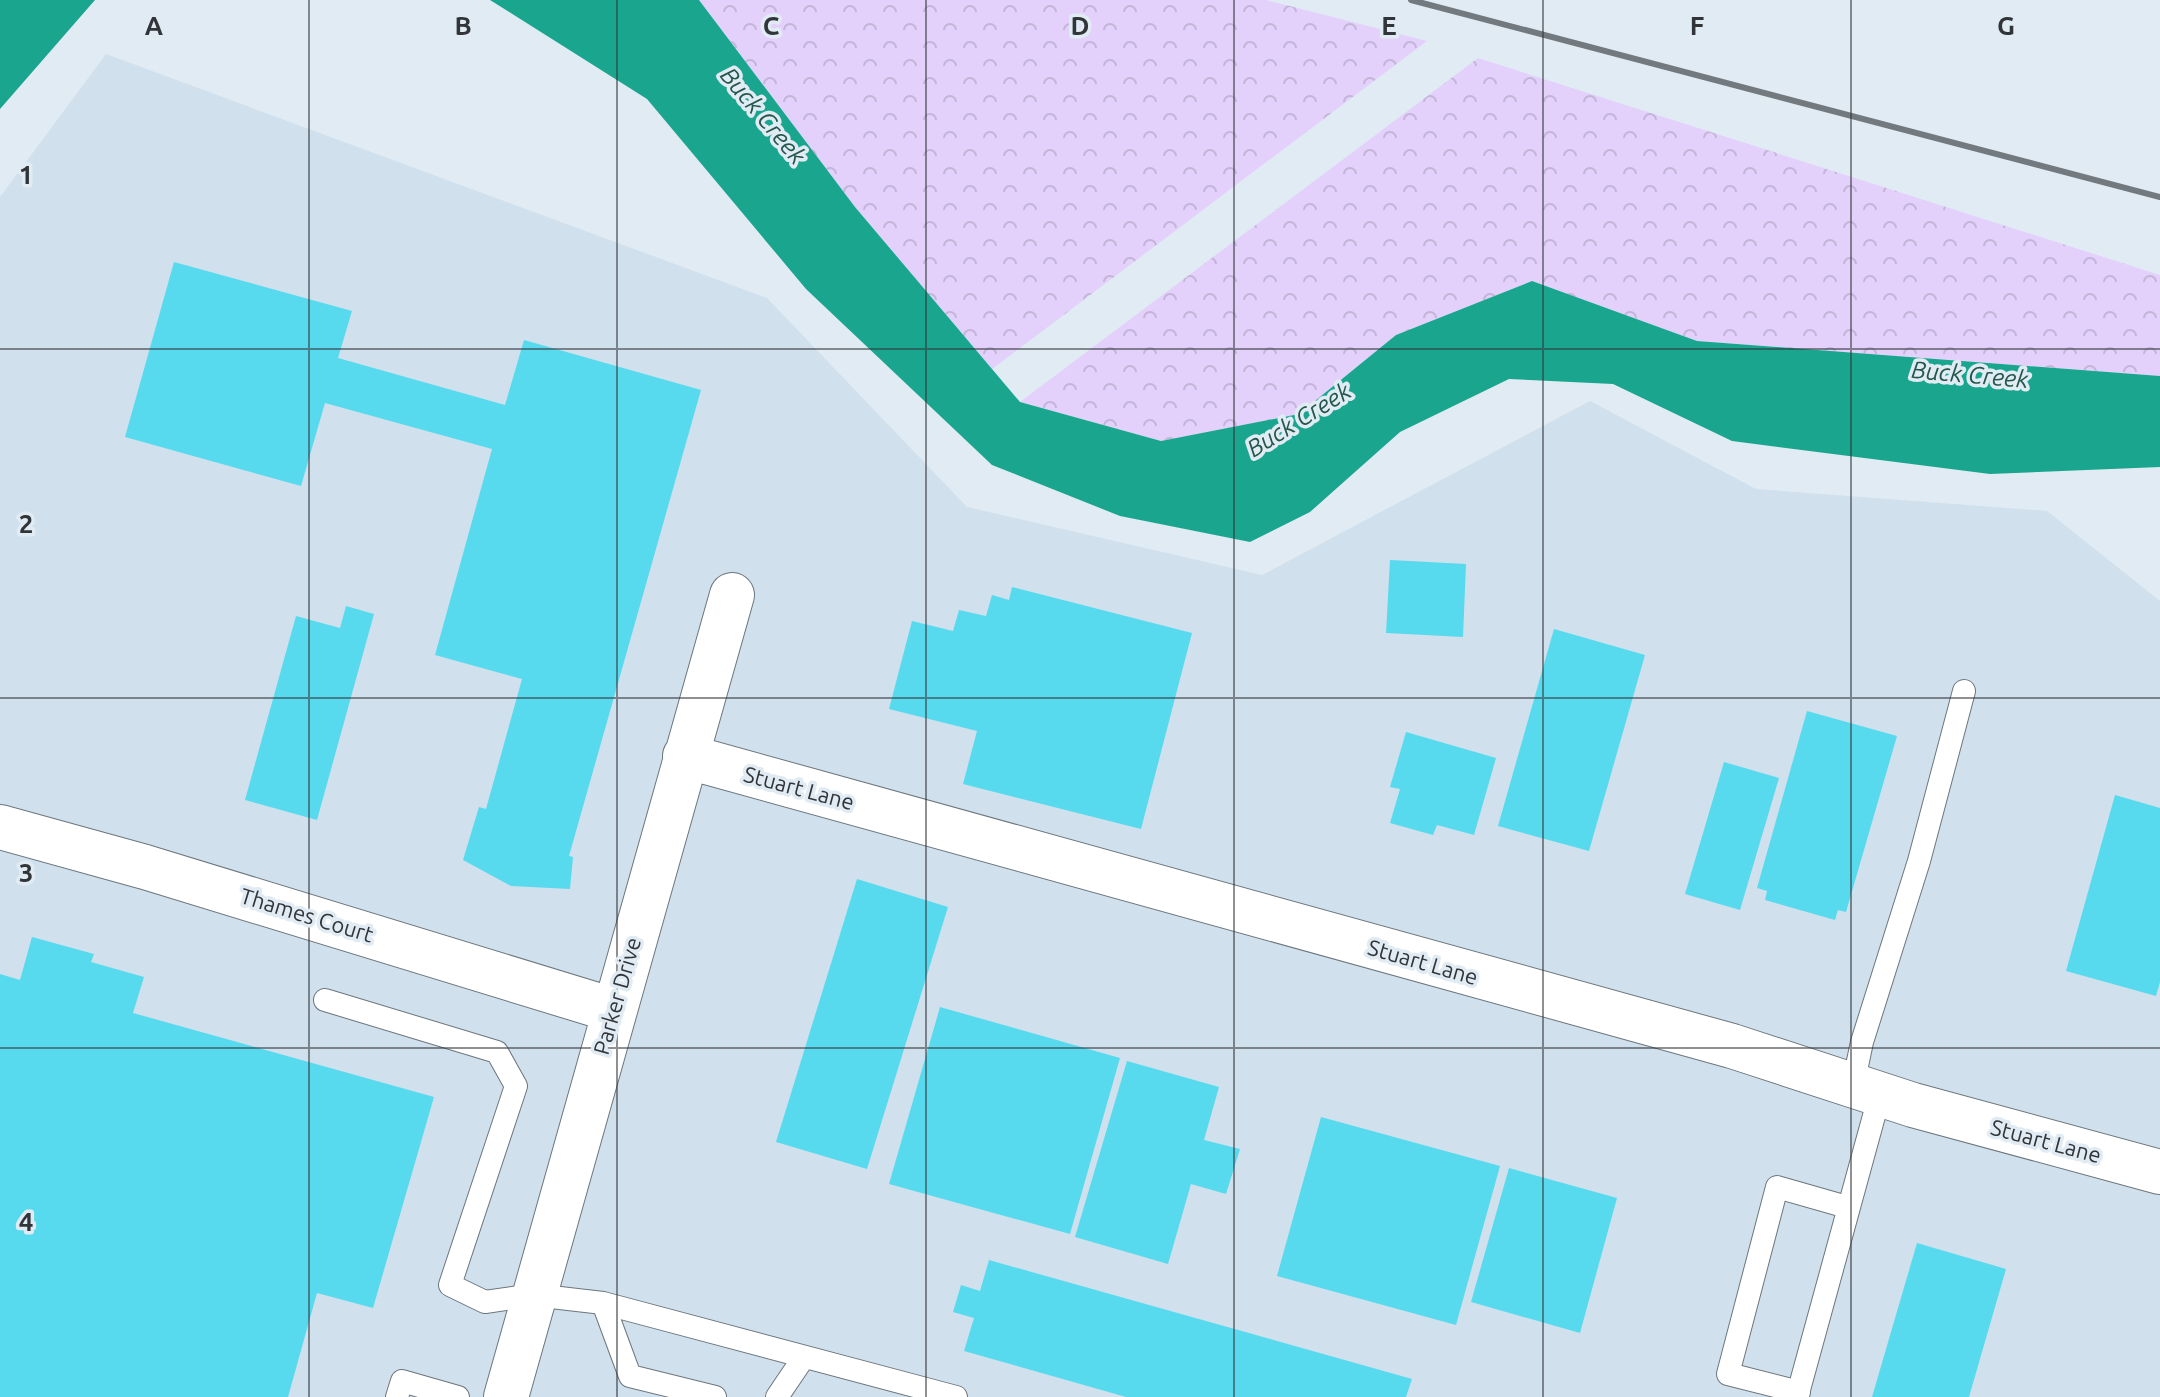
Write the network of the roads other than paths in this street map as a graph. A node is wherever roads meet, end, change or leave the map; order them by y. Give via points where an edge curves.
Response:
1 (732, 595) dead end
2 (1964, 691) dead end
3 (685, 756) junction
4 (0, 827) edge
5 (325, 1000) dead end
6 (613, 1010) junction
7 (1867, 1090) junction
8 (2160, 1172) edge
9 (1847, 1207) junction
10 (534, 1295) junction
11 (603, 1303) junction
12 (804, 1357) junction
13 (1798, 1394) edge
14 (397, 1397) edge
15 (458, 1397) edge
16 (506, 1397) edge
17 (715, 1397) edge
18 (777, 1397) edge
19 (956, 1397) edge

1 - 3 street, Parker Drive
2 - 7 lane
3 - 6 street, Parker Drive
3 - 7 street, Stuart Lane via 1732,1046
4 - 6 street, Thames Court
5 - 10 lane via 497,1052 516,1086 450,1285 485,1302
6 - 10 street, Parker Drive
7 - 8 street, Stuart Lane
7 - 9 lane
9 - 13 lane
9 - 13 lane via 1777,1187 1769,1215 1728,1374
10 - 11 lane
10 - 16 street, Parker Drive
11 - 12 lane
11 - 17 lane via 630,1376
12 - 18 lane
12 - 19 lane
14 - 15 lane via 402,1381

